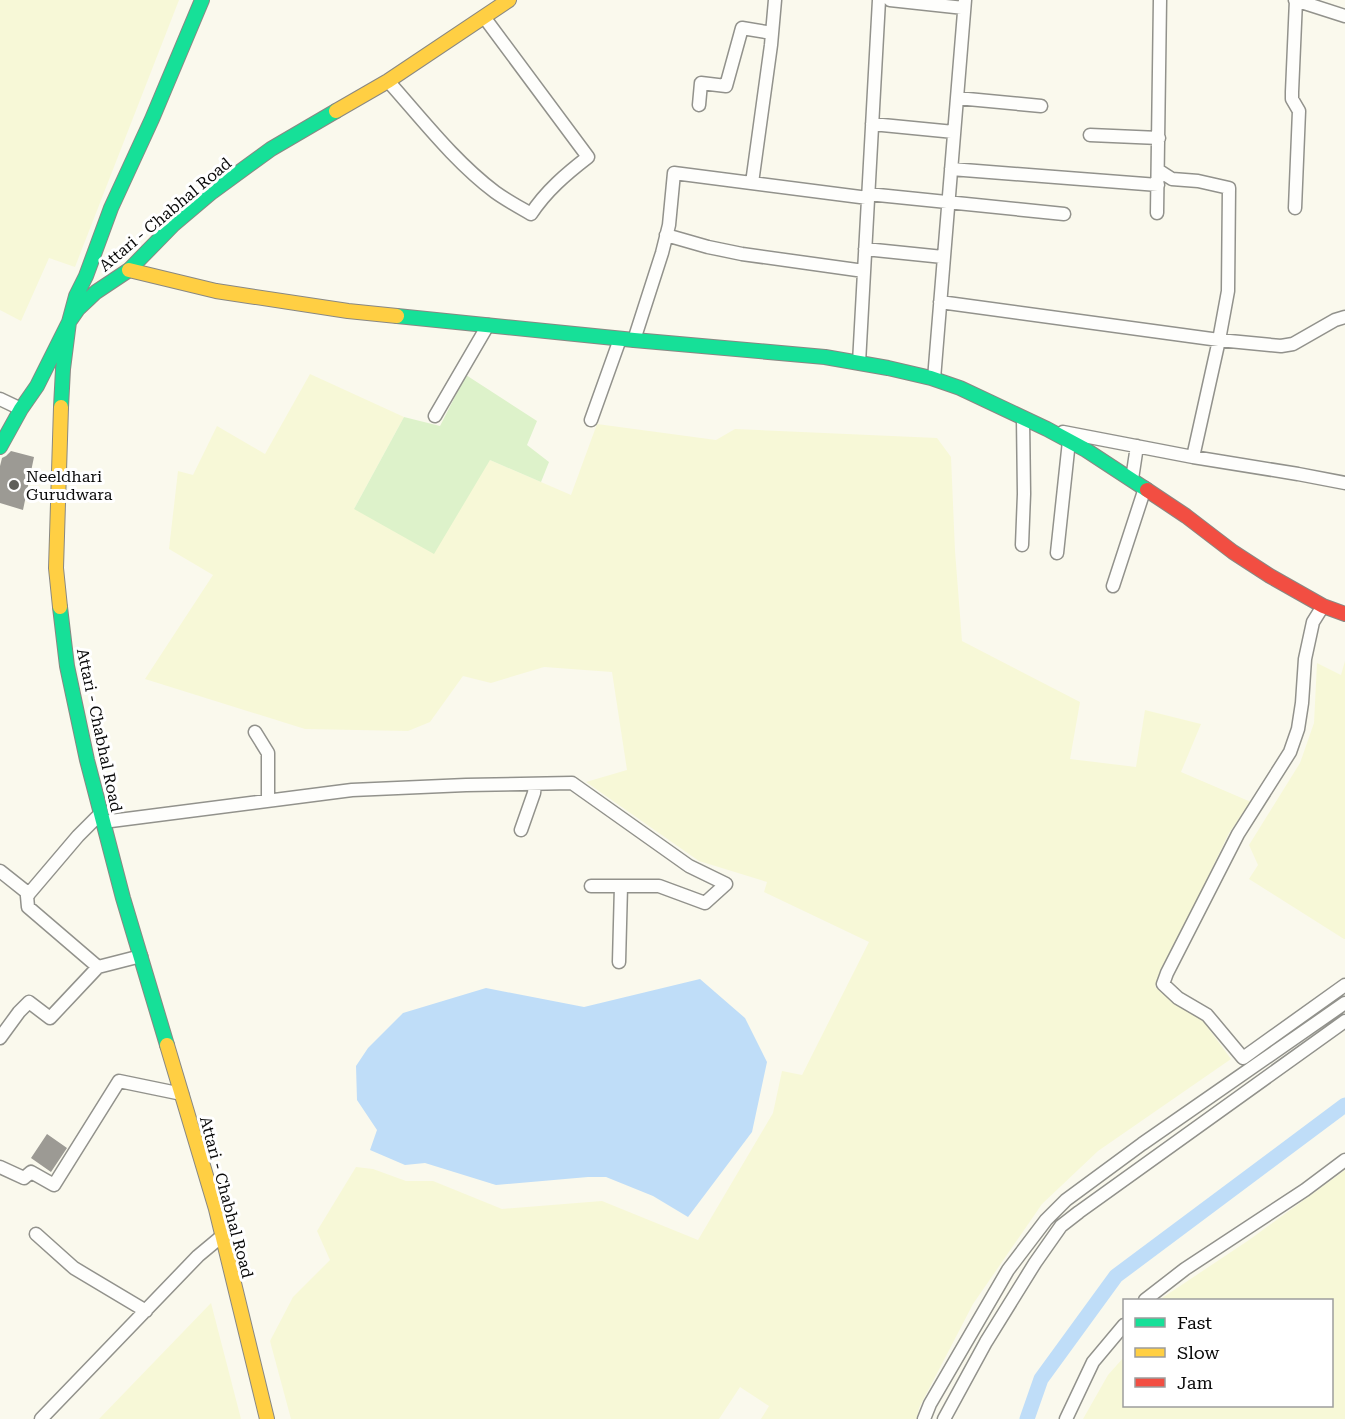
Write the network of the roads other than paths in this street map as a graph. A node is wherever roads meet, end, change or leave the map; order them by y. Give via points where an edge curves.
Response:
1 (202, 0) edge
2 (509, 0) edge
3 (775, 0) edge
4 (879, 0) edge
5 (890, 0) edge
6 (1160, 0) edge
7 (1296, 0) edge
8 (964, 4) edge
9 (1345, 16) edge
10 (484, 17) junction
11 (772, 33) junction
12 (388, 81) junction
13 (957, 98) junction
14 (699, 105) dead end
15 (1041, 106) dead end
16 (872, 124) junction
17 (954, 132) junction
18 (1090, 135) dead end
19 (1159, 138) junction
20 (951, 170) junction
21 (1158, 170) junction
22 (752, 183) junction
23 (1158, 185) junction
24 (868, 196) junction
25 (948, 201) junction
26 (1295, 208) dead end
27 (1158, 213) dead end
28 (1064, 214) dead end
29 (666, 236) junction
30 (865, 249) junction
31 (944, 257) junction
32 (129, 270) junction
33 (864, 271) junction
34 (940, 302) junction
35 (1345, 317) edge
36 (69, 322) junction
37 (488, 325) junction
38 (627, 340) junction
39 (1219, 340) junction
40 (859, 363) junction
41 (933, 379) junction
42 (0, 399) edge
43 (21, 409) junction
44 (435, 416) dead end
45 (1023, 418) junction
46 (591, 420) dead end
47 (1047, 429) junction
48 (1069, 441) junction
49 (1137, 446) junction
50 (0, 447) edge
51 (1193, 457) junction
52 (1132, 479) junction
53 (1345, 483) edge
54 (1145, 488) junction
55 (1022, 545) dead end
56 (1057, 553) dead end
57 (1113, 586) dead end
58 (1323, 606) junction
59 (1345, 614) edge
60 (255, 732) dead end
61 (536, 784) junction
62 (268, 801) junction
63 (102, 817) junction
64 (521, 830) dead end
65 (0, 871) edge
66 (591, 886) dead end
67 (621, 886) junction
68 (29, 894) junction
69 (141, 956) junction
70 (619, 962) dead end
71 (98, 967) junction
72 (1345, 986) edge
73 (1345, 1002) edge
74 (1345, 1021) edge
75 (0, 1038) edge
76 (182, 1094) junction
77 (1345, 1160) edge
78 (0, 1167) edge
79 (36, 1234) dead end
80 (222, 1236) junction
81 (1146, 1299) edge
82 (146, 1311) junction
83 (1123, 1327) edge
84 (42, 1419) edge
85 (267, 1419) edge
86 (924, 1419) edge
87 (944, 1419) edge
88 (1066, 1419) edge

1 - 36 street via 111,208
2 - 10 street, Attari - Chabhal Road
3 - 11 street
4 - 16 street
5 - 8 street
6 - 19 street
7 - 9 street
7 - 26 street via 1292,99 1299,111 1299,127
8 - 13 street
10 - 12 street, Attari - Chabhal Road
10 - 12 street via 588,156 544,196 531,214 470,171
11 - 14 street via 742,28 726,86 702,83
11 - 22 street
12 - 32 street, Attari - Chabhal Road via 271,149 173,225
13 - 15 street
13 - 17 street
16 - 17 street
16 - 24 street
17 - 20 street
18 - 19 street
19 - 21 street
20 - 23 street
20 - 25 street
21 - 23 street
21 - 39 street via 1172,179 1198,180 1229,188 1228,291
22 - 24 street
22 - 29 street via 674,173
23 - 27 street
24 - 25 street
24 - 30 street
25 - 28 street
25 - 31 street
29 - 33 street via 742,254
29 - 38 street via 646,305
30 - 31 street
30 - 33 street
31 - 34 street
32 - 36 street, Attari - Chabhal Road via 96,292
32 - 37 street via 216,291 348,311
33 - 40 street
34 - 39 street
34 - 41 street
35 - 39 street via 1293,344
36 - 43 street
36 - 63 street, Attari - Chabhal Road via 63,369 56,568 67,666
37 - 38 street
37 - 44 street
38 - 40 street
38 - 46 street
39 - 51 street
40 - 41 street
41 - 45 street
42 - 43 street
43 - 50 street
45 - 47 street
45 - 55 street
47 - 48 street
47 - 49 street
48 - 52 street
48 - 56 street
49 - 51 street
49 - 52 street
51 - 53 street
52 - 54 street
54 - 57 street
54 - 58 street via 1233,552
58 - 59 street
58 - 72 street via 1313,622 1298,729 1290,752 1238,834 1163,984 1207,1015 1243,1058
60 - 62 street via 268,753
61 - 62 street via 352,790
61 - 64 street
61 - 67 street via 572,783 689,866 726,884 705,903 660,885
62 - 63 street
63 - 68 street via 78,836
63 - 69 street, Attari - Chabhal Road
65 - 68 street
66 - 67 street
67 - 70 street
68 - 71 street via 28,907
69 - 71 street
69 - 76 street, Attari - Chabhal Road
71 - 75 street via 50,1018 29,1002
73 - 86 street via 1066,1200 1008,1270
74 - 87 street via 1061,1226 986,1342
76 - 78 street via 119,1082 54,1185 31,1172 24,1178
76 - 80 street, Attari - Chabhal Road
77 - 81 street
79 - 82 street via 74,1268
80 - 82 street
80 - 85 street, Attari - Chabhal Road
82 - 84 street
83 - 88 street via 1093,1362

